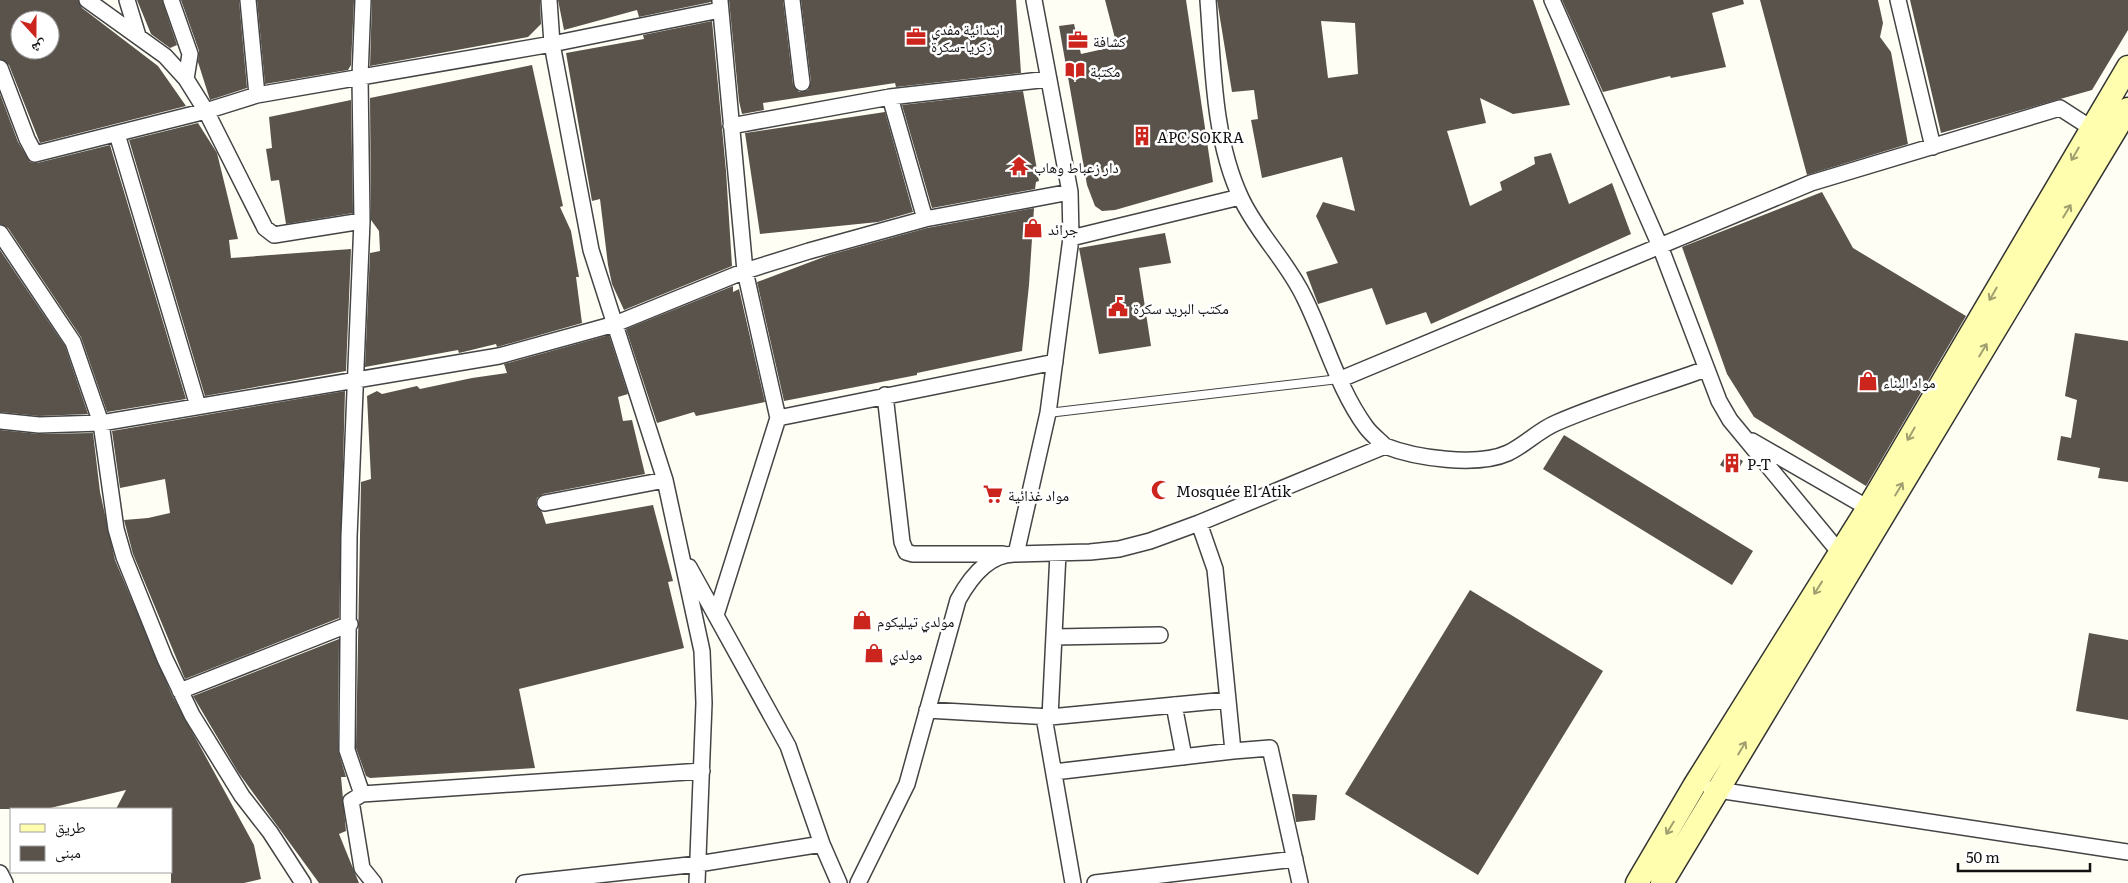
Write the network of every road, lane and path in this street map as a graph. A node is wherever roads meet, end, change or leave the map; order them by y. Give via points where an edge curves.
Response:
1 (87, 0) edge
2 (127, 0) edge
3 (172, 0) edge
4 (248, 0) edge
5 (363, 0) edge
6 (549, 0) edge
7 (792, 0) edge
8 (1034, 0) edge
9 (1208, 0) edge
10 (1552, 0) edge
11 (1898, 0) edge
12 (720, 5) edge
13 (138, 36) junction
14 (552, 44) junction
15 (2128, 67) edge
16 (0, 68) edge
17 (360, 77) junction
18 (186, 79) junction
19 (1049, 79) junction
20 (802, 83) dead end
21 (257, 96) junction
22 (890, 97) junction
23 (2128, 109) edge
24 (206, 111) junction
25 (731, 126) junction
26 (2090, 128) junction
27 (117, 134) junction
28 (1933, 147) junction
29 (1070, 192) junction
30 (1240, 197) junction
31 (925, 219) junction
32 (362, 221) junction
33 (0, 233) edge
34 (1071, 238) junction
35 (1660, 246) junction
36 (745, 271) junction
37 (615, 324) junction
38 (1055, 362) junction
39 (1706, 369) junction
40 (355, 379) junction
41 (1341, 379) junction
42 (886, 395) junction
43 (198, 406) junction
44 (1048, 413) junction
45 (778, 418) junction
46 (0, 421) edge
47 (101, 422) junction
48 (1742, 435) junction
49 (1385, 446) junction
50 (665, 480) junction
51 (545, 503) dead end
52 (1875, 512) junction
53 (1199, 523) junction
54 (682, 553) junction
55 (1058, 553) junction
56 (1012, 554) junction
57 (1847, 558) junction
58 (716, 615) junction
59 (350, 624) junction
60 (1160, 635) dead end
61 (1055, 637) junction
62 (180, 691) junction
63 (1227, 700) junction
64 (1174, 705) junction
65 (927, 710) junction
66 (1047, 717) junction
67 (1233, 751) junction
68 (1184, 757) junction
69 (702, 771) junction
70 (1054, 772) junction
71 (1694, 786) junction
72 (1717, 790) junction
73 (362, 794) junction
74 (822, 844) junction
75 (2128, 852) edge
76 (1295, 859) junction
77 (698, 864) junction
78 (0, 873) edge
79 (593, 879) edge
80 (299, 882) edge
81 (5, 883) edge
82 (374, 883) edge
83 (524, 883) edge
84 (697, 883) edge
85 (839, 883) edge
86 (858, 883) edge
87 (1073, 883) edge
88 (1095, 883) edge
89 (1300, 883) edge
90 (1637, 883) edge
91 (1662, 883) edge

1 - 13 street
2 - 13 street
3 - 18 street via 190,54
4 - 21 street
5 - 17 street
6 - 14 street
7 - 20 street
8 - 19 street
9 - 30 street via 1215,101
10 - 35 street
11 - 28 street
12 - 14 street
12 - 25 street
13 - 18 street via 165,56
14 - 17 street
14 - 37 street via 592,250
15 - 26 street
16 - 27 street via 35,154
17 - 21 street
17 - 32 street
18 - 24 street
19 - 22 street
19 - 29 street
21 - 24 street
22 - 25 street
22 - 31 street
52 -> 23 street
24 - 27 street
24 - 32 street via 269,232 274,235
25 - 36 street
26 - 28 street via 2060,108
26 -> 52 street
27 - 43 street
28 - 35 street via 1811,183
29 - 31 street
29 - 34 street
30 - 34 street
30 - 41 street via 1304,296
31 - 36 street
32 - 40 street
33 - 47 street via 73,342
34 - 38 street
35 - 39 street
35 - 41 street
36 - 37 street
36 - 45 street
37 - 40 street via 500,356
37 - 50 street
38 - 42 street
38 - 44 street
39 - 48 street via 1718,401
39 - 49 street via 1554,424 1505,454 1478,461 1401,452
40 - 43 street
40 - 59 street via 349,536
41 - 44 lane
41 - 49 street via 1367,429
42 - 45 street
42 - 56 street via 901,533 906,552
43 - 47 street
44 - 56 street
45 - 58 street
46 - 47 street via 39,426
47 - 62 street via 116,529 124,557
48 - 52 street
48 - 57 street
49 - 53 street
50 - 51 street
50 - 54 street
52 - 57 street
53 - 55 street via 1150,541 1119,548
53 - 63 street via 1215,570
54 - 58 street
54 - 69 street via 702,651
55 - 56 street
55 - 61 street
56 - 65 street via 986,564 968,581 958,600
57 -> 71 street
72 -> 57 street
58 - 74 street via 788,746
59 - 62 street
59 - 73 street via 347,750
60 - 61 street
61 - 66 street
62 - 80 street via 242,796 270,832
63 - 64 street
63 - 67 street
64 - 66 street
64 - 68 street
65 - 66 street
65 - 86 street via 907,784
66 - 70 street
67 - 68 street
67 - 76 street via 1270,748
68 - 70 street
69 - 73 street
69 - 77 street
70 - 87 street
71 - 72 street
71 -> 90 street
72 - 75 street
72 - 91 street
73 - 82 street via 351,801 362,868
74 - 77 street
74 - 85 street
76 - 88 street
76 - 89 street
77 - 79 street
77 - 84 street
78 - 81 street
79 - 83 street

